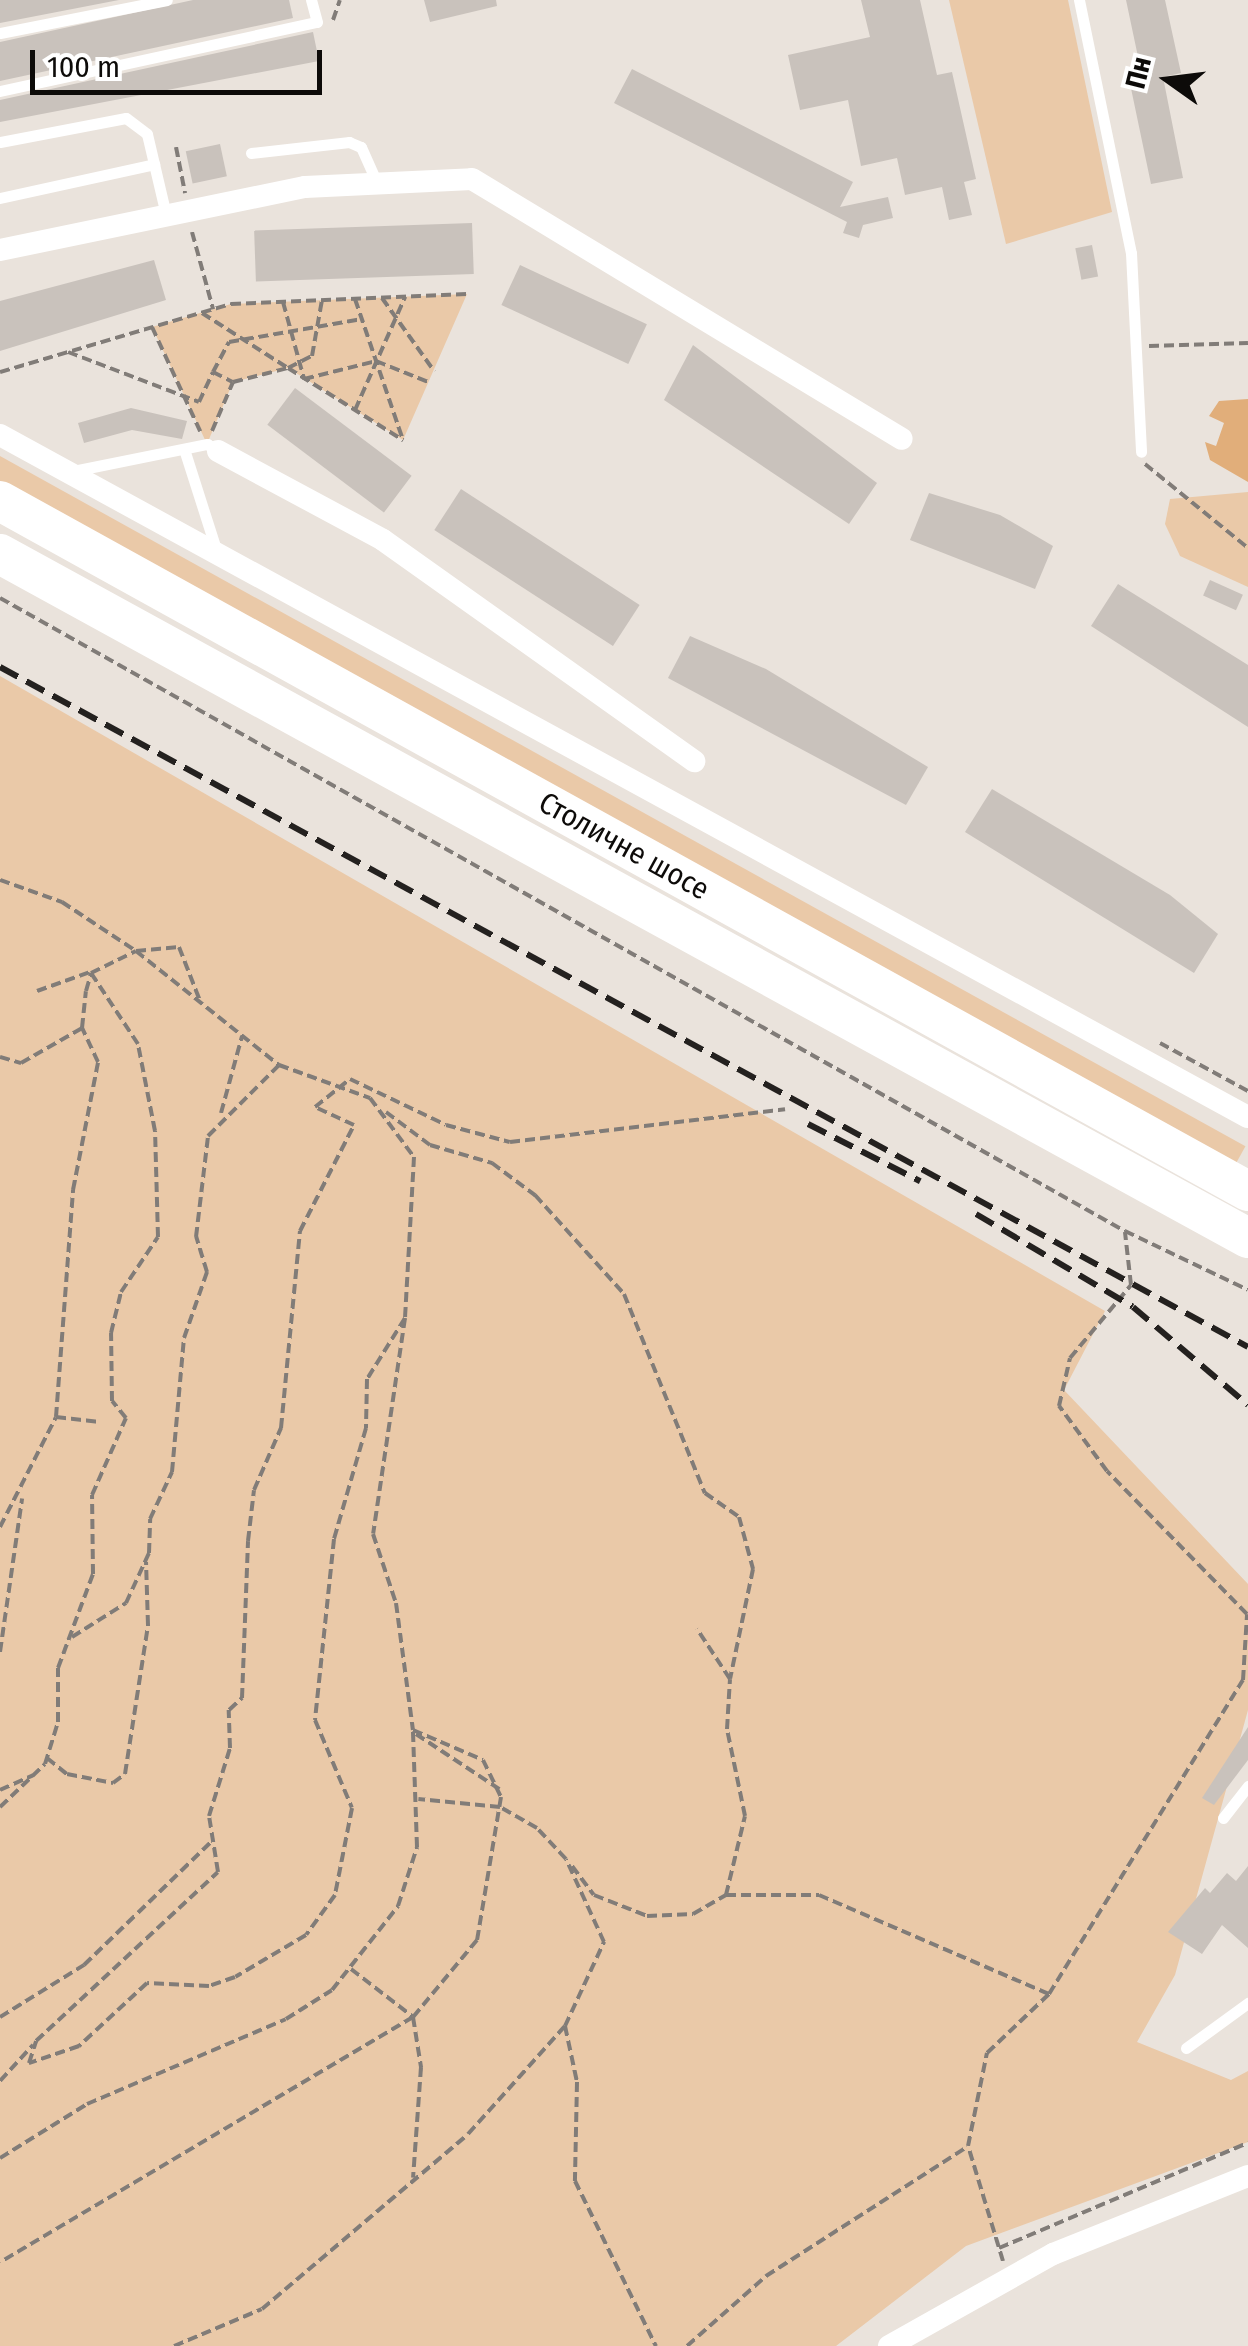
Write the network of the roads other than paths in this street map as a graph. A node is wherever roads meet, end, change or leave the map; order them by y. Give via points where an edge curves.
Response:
1 (167, 0) edge
2 (312, 0) edge
3 (1080, 0) edge
4 (0, 34) edge
5 (0, 91) edge
6 (0, 142) edge
7 (251, 153) dead end
8 (154, 164) junction
9 (376, 180) junction
10 (0, 198) edge
11 (166, 215) junction
12 (0, 250) edge
13 (0, 434) edge
14 (902, 439) dead end
15 (184, 448) junction
16 (212, 448) joint
17 (1141, 452) road end
18 (68, 472) junction
19 (0, 501) edge
20 (216, 552) junction
21 (0, 554) edge
22 (694, 761) dead end
23 (1248, 1117) edge
24 (1248, 1191) edge
25 (1248, 1238) edge
26 (1248, 1786) edge
27 (1223, 1818) dead end
28 (1248, 2002) edge
29 (1186, 2048) dead end
30 (1248, 2176) edge
31 (890, 2346) edge

1 - 4 lane
2 - 5 lane via 317,22
3 - 17 lane via 1131,253
6 - 8 lane via 126,118 148,134
7 - 9 lane via 349,142 368,156
8 - 10 lane
8 - 11 lane
9 - 11 street
9 - 14 street via 472,179
11 - 12 street
13 - 18 street, Столичне шосе
15 - 16 lane
15 - 18 lane
15 - 20 lane
16 - 22 street via 384,540
18 - 20 street, Столичне шосе
19 - 24 highway, Столичне шосе
20 - 23 street, Столичне шосе
21 - 25 highway, Столичне шосе
26 - 27 lane
28 - 29 lane
30 - 31 street via 1008,2276

